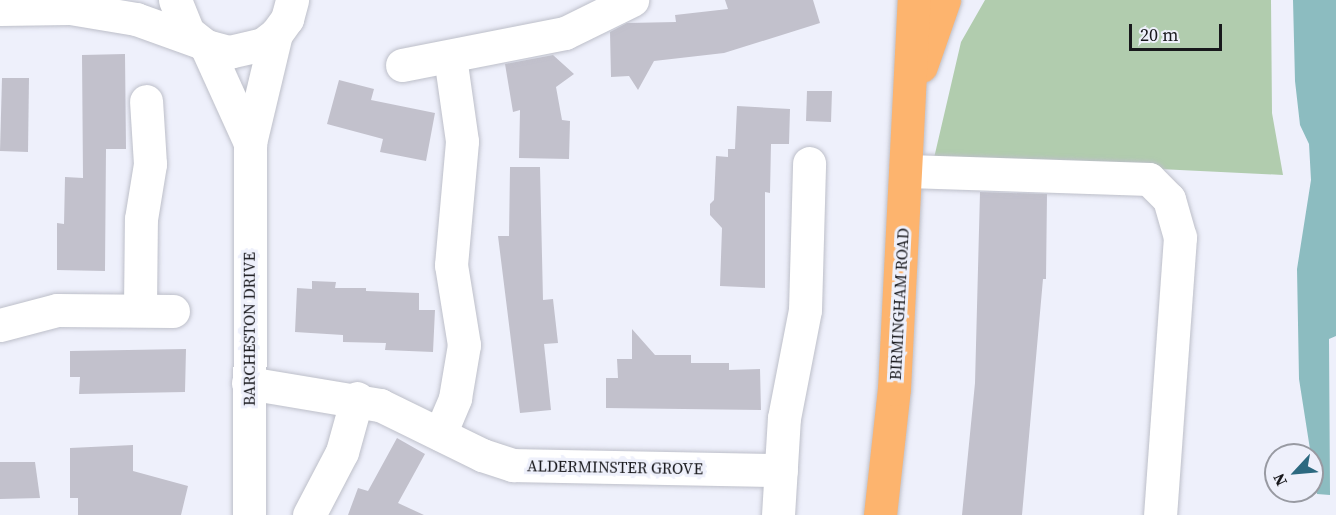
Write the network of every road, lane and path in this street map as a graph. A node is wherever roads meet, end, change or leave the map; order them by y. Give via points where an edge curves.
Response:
1 (175, 0) edge
2 (633, 0) edge
3 (914, 0) edge
4 (944, 0) edge
5 (292, 1) edge
6 (82, 4) edge
7 (0, 9) edge
8 (276, 34) junction
9 (203, 44) junction
10 (450, 57) junction
11 (402, 65) dead end
12 (912, 93) junction
13 (146, 101) dead end
14 (250, 143) junction
15 (809, 163) dead end
16 (908, 171) junction
17 (140, 309) junction
18 (172, 311) dead end
19 (0, 325) edge
20 (248, 383) junction
21 (357, 398) junction
22 (440, 434) junction
23 (781, 470) junction
24 (249, 515) edge
25 (309, 515) edge
26 (778, 515) edge
27 (880, 515) edge
28 (1160, 515) edge

1 - 9 street, BARCHESTON DRIVE via 180,19
2 - 10 street via 565,33
3 - 12 highway, BIRMINGHAM ROAD
4 - 12 highway, BIRMINGHAM ROAD
5 - 8 street, BARCHESTON DRIVE
6 - 7 street
6 - 9 street
8 - 9 street via 246,51 229,52
8 - 14 street, BARCHESTON DRIVE
9 - 14 street, BARCHESTON DRIVE
10 - 11 street
10 - 22 street via 462,141 451,265 464,345 455,398
12 - 16 highway, BIRMINGHAM ROAD
13 - 17 street via 150,164 141,219
14 - 20 street, BARCHESTON DRIVE
15 - 23 street via 805,310 784,418
16 - 27 highway, BIRMINGHAM ROAD via 894,389
16 - 28 street via 1149,179 1169,199 1180,237
17 - 18 street
17 - 19 street via 57,310
20 - 21 street, ALDERMINSTER GROVE
20 - 24 street, BARCHESTON DRIVE
21 - 22 street, ALDERMINSTER GROVE
21 - 25 street via 342,452
22 - 23 street, ALDERMINSTER GROVE via 513,465
23 - 26 street

